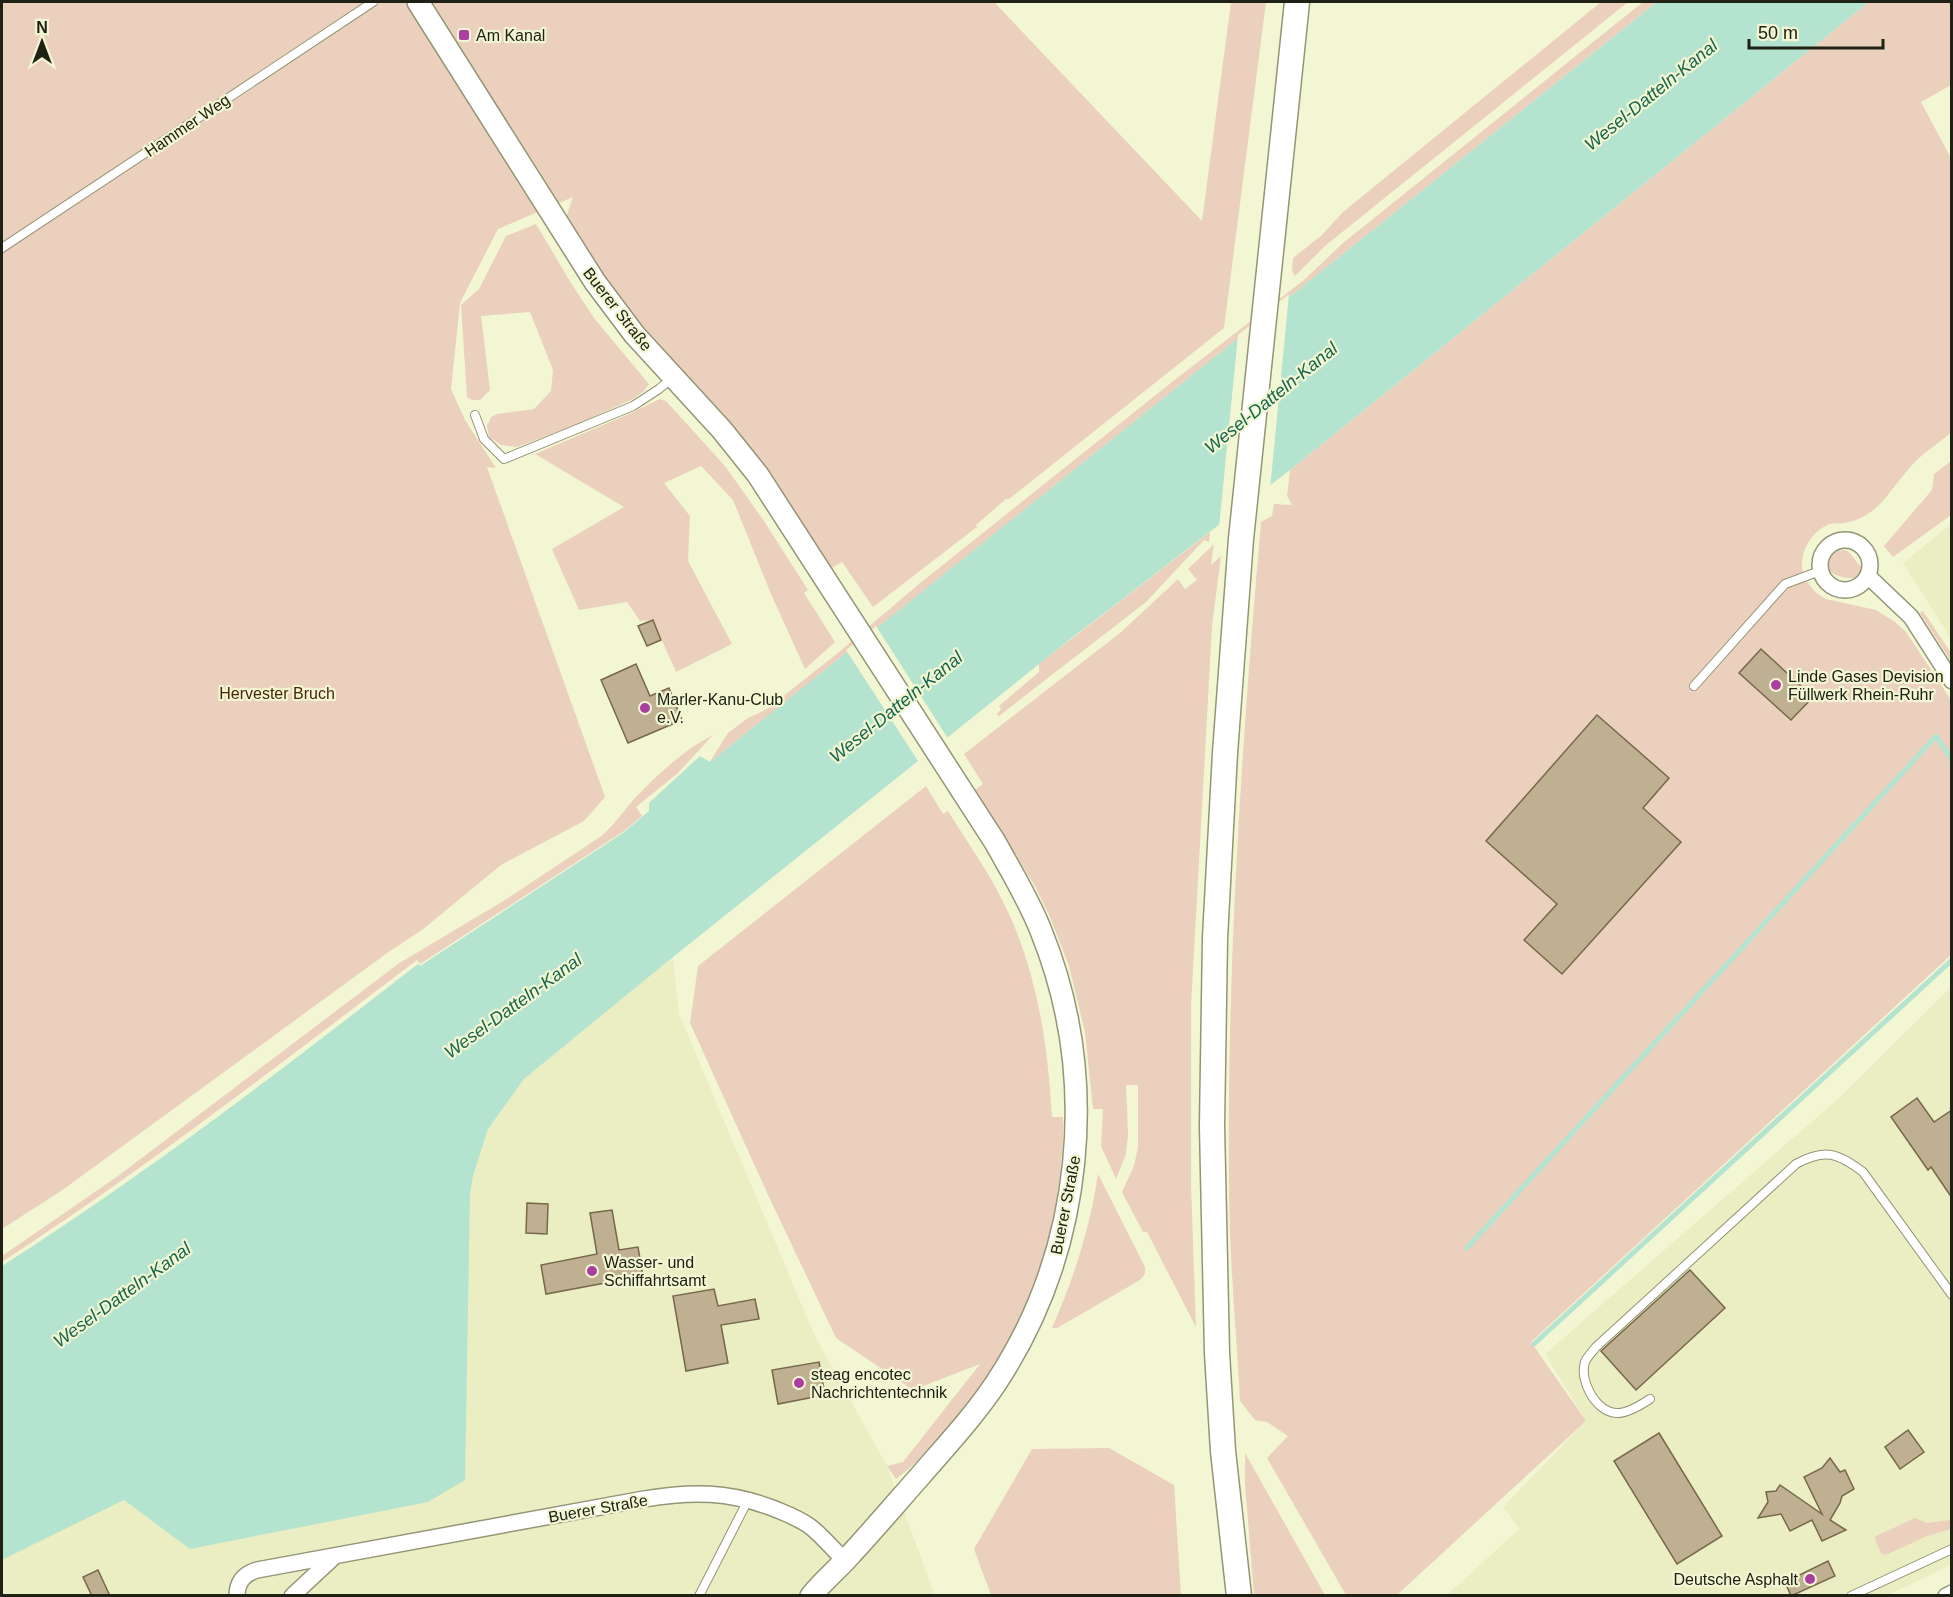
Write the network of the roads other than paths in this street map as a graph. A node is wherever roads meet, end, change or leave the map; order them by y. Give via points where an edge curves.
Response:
1 (373, 2) edge
2 (417, 2) edge
3 (1297, 2) edge
4 (2, 248) edge
5 (673, 377) junction
6 (475, 415) dead end
7 (1820, 571) junction
8 (1868, 576) junction
9 (1952, 681) edge
10 (1694, 686) dead end
11 (1952, 1295) edge
12 (1650, 1399) dead end
13 (748, 1499) junction
14 (1952, 1549) edge
15 (335, 1556) junction
16 (844, 1560) junction
17 (1952, 1593) edge
18 (237, 1596) edge
19 (292, 1596) edge
20 (699, 1596) edge
21 (811, 1596) edge
22 (1239, 1596) edge
23 (1851, 1596) edge
24 (1946, 1596) edge

1 - 4 lane, Hammer Weg
2 - 5 street, Buerer Straße via 579,258 624,321
3 - 22 main road via 1241,538 1215,938 1212,1126 1217,1353
5 - 6 lane via 633,406 504,459 484,440
5 - 16 street, Buerer Straße via 758,475 1020,885 1039,925 1065,1005 1073,1063 1076,1136 1072,1189 1039,1306 1001,1375 963,1428
7 - 8 street via 1830,586 1838,590 1856,588
7 - 8 street via 1819,562 1827,546 1844,539 1861,544 1867,551
7 - 10 lane via 1785,584
8 - 9 street via 1911,617
11 - 12 lane via 1863,1172 1844,1158 1829,1154 1810,1156 1796,1164 1585,1361 1584,1378 1602,1407 1616,1413
13 - 15 street, Buerer Straße via 701,1493 672,1495
13 - 16 street, Buerer Straße via 784,1512 812,1528
13 - 20 lane
14 - 23 lane
15 - 18 street, Buerer Straße via 249,1572 239,1584
15 - 19 street
16 - 21 street, Buerer Straße
17 - 24 street

